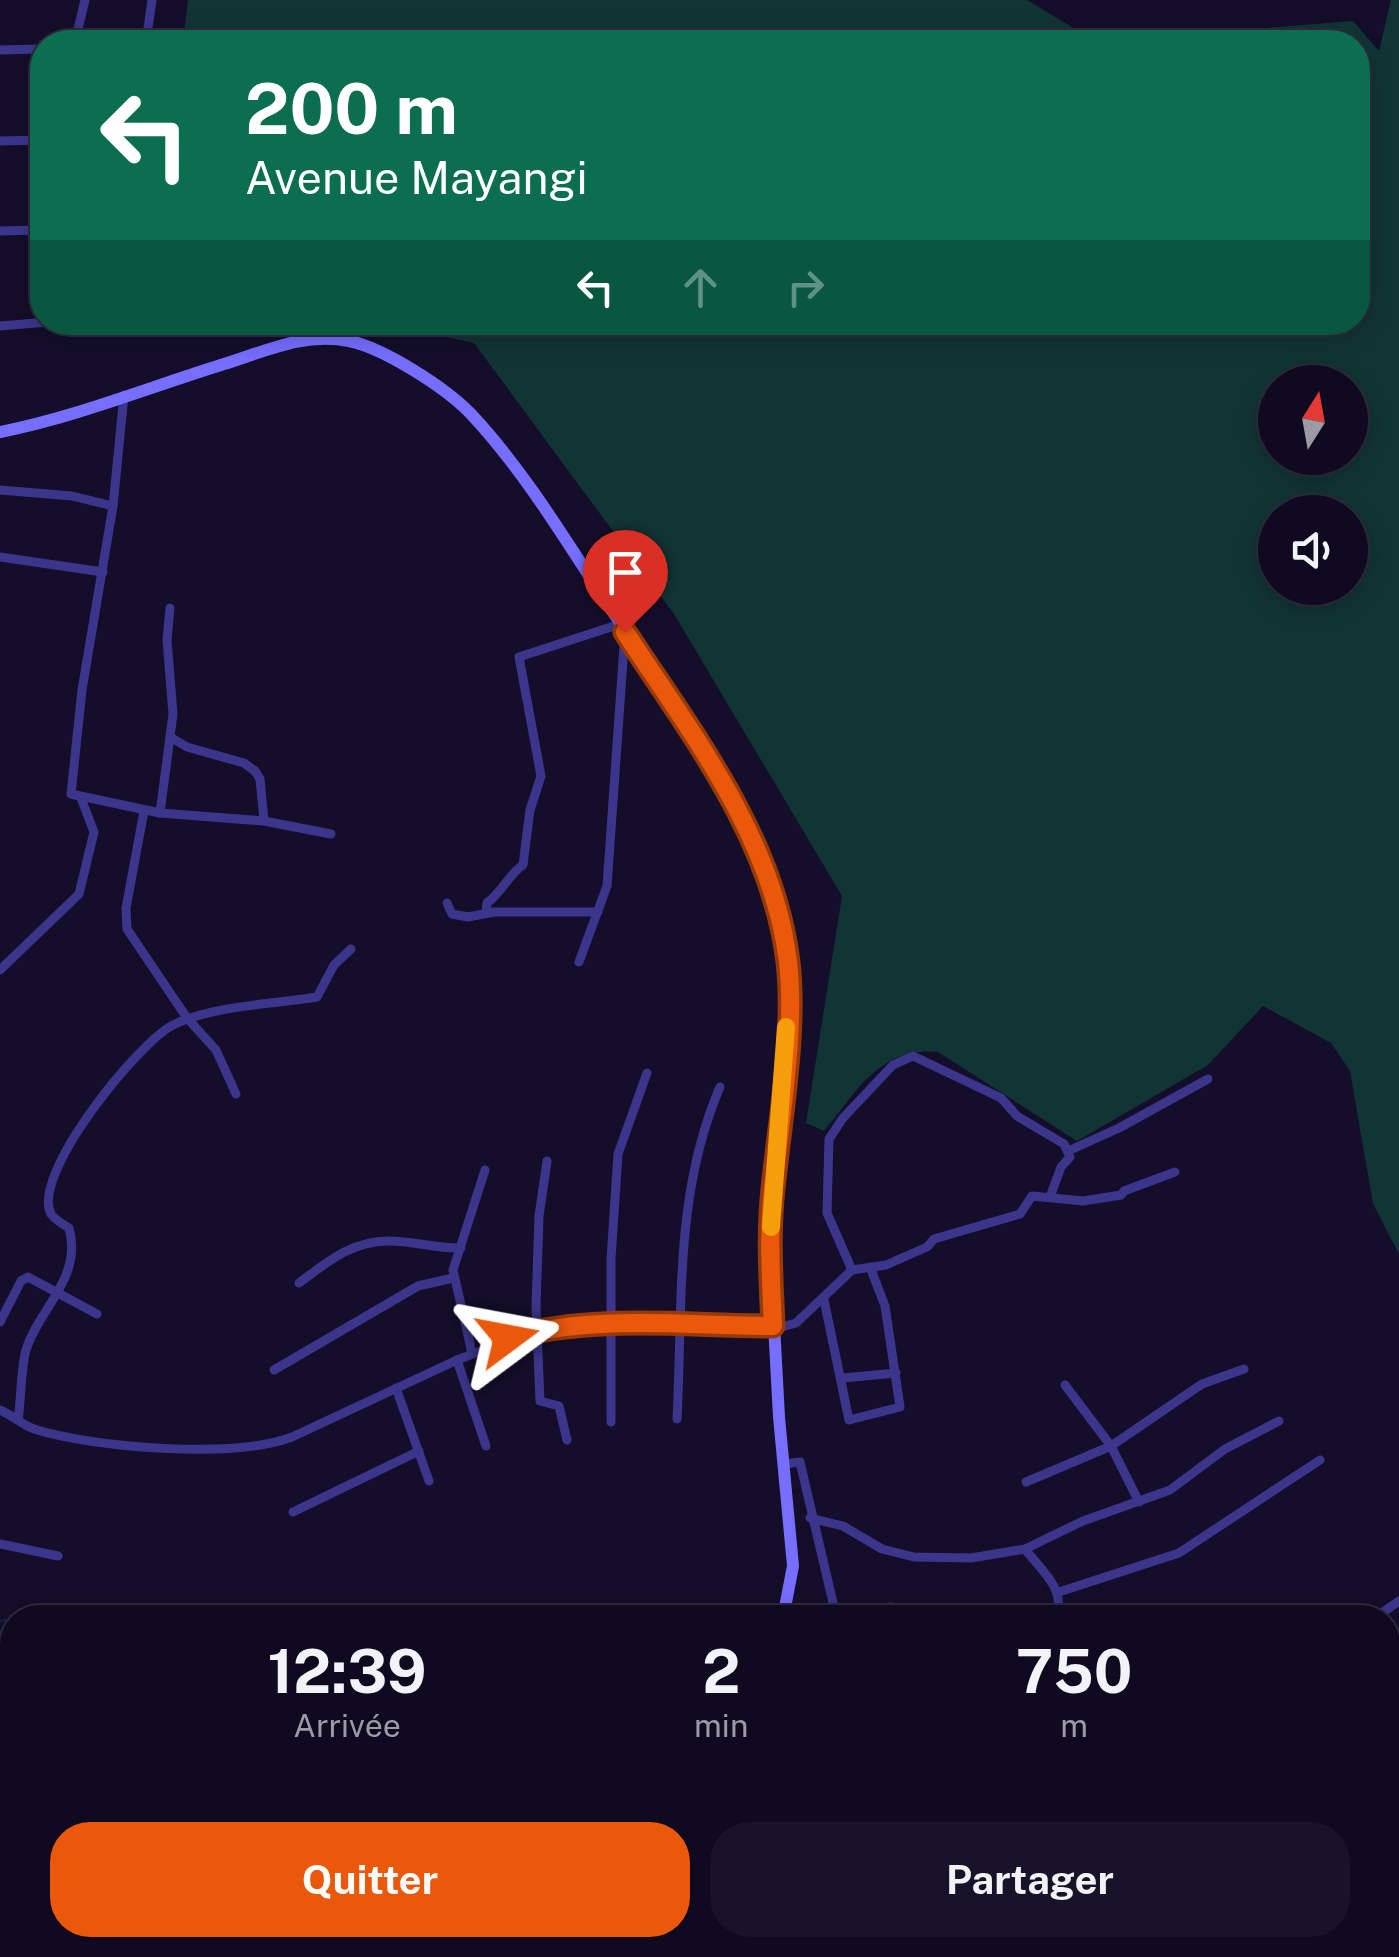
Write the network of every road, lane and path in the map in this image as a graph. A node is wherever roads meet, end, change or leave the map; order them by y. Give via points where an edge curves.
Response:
1 (85, 0) edge
2 (152, 0) edge
3 (79, 30) edge
4 (148, 30) edge
5 (30, 49) edge
6 (0, 50) edge
7 (30, 140) edge
8 (0, 141) edge
9 (0, 230) edge
10 (30, 230) edge
11 (30, 324) edge
12 (0, 326) edge
13 (124, 395) junction
14 (0, 432) edge
15 (0, 490) edge
16 (113, 506) junction
17 (0, 557) edge
18 (102, 572) junction
19 (170, 608) dead end
20 (622, 628) junction
21 (172, 738) junction
22 (81, 798) junction
23 (144, 811) junction
24 (160, 814) junction
25 (264, 821) junction
26 (331, 834) dead end
27 (448, 903) dead end
28 (486, 912) junction
29 (598, 912) junction
30 (351, 948) dead end
31 (580, 962) dead end
32 (0, 970) edge
33 (188, 1018) junction
34 (648, 1073) dead end
35 (1208, 1078) dead end
36 (720, 1088) dead end
37 (236, 1094) dead end
38 (1068, 1152) junction
39 (547, 1161) dead end
40 (485, 1170) dead end
41 (1175, 1172) dead end
42 (1050, 1198) junction
43 (461, 1248) junction
44 (870, 1267) junction
45 (852, 1270) junction
46 (452, 1278) junction
47 (299, 1284) dead end
48 (60, 1292) junction
49 (824, 1300) junction
50 (3, 1308) edge
51 (97, 1314) dead end
52 (0, 1322) edge
53 (611, 1322) junction
54 (682, 1326) junction
55 (774, 1327) junction
56 (539, 1330) junction
57 (472, 1353) junction
58 (457, 1360) junction
59 (1244, 1369) dead end
60 (274, 1370) dead end
61 (896, 1373) junction
62 (843, 1378) junction
63 (1066, 1385) dead end
64 (396, 1388) junction
65 (0, 1410) edge
66 (678, 1419) dead end
67 (18, 1420) junction
68 (1279, 1421) dead end
69 (610, 1422) dead end
70 (567, 1440) dead end
71 (486, 1446) dead end
72 (1111, 1446) junction
73 (419, 1452) junction
74 (1320, 1460) dead end
75 (784, 1464) junction
76 (429, 1481) dead end
77 (1026, 1482) dead end
78 (1138, 1502) junction
79 (293, 1512) dead end
80 (810, 1518) junction
81 (0, 1544) edge
82 (1024, 1549) junction
83 (58, 1556) dead end
84 (1059, 1592) junction
85 (785, 1605) edge
86 (836, 1605) edge
87 (1059, 1605) edge

1 - 3 street
2 - 4 street
5 - 6 street
7 - 8 street
9 - 10 street
11 - 12 street
13 - 14 street
13 - 16 street
13 - 20 street via 297,340 367,347 469,412 518,469
15 - 16 street
16 - 18 street
17 - 18 street
18 - 22 street via 72,764 70,790
19 - 21 street
20 - 28 street via 519,658 540,778 523,866
20 - 29 street via 607,886
20 - 55 street via 706,752 746,826 786,949 783,1090 771,1212
21 - 24 street
21 - 25 street via 255,771
22 - 23 street
22 - 32 street via 94,832 79,894
23 - 24 street
23 - 33 street via 125,920 132,941
24 - 25 street
25 - 26 street
27 - 28 street via 452,914
28 - 29 street
29 - 31 street
30 - 33 street via 317,997
33 - 37 street via 216,1050
33 - 48 street via 153,1036 62,1156 50,1208 70,1228 73,1249
34 - 53 street via 618,1150
35 - 38 street
36 - 54 street via 700,1133 686,1212
38 - 42 street
38 - 45 street via 1001,1098 913,1056 893,1065 829,1139 827,1213
39 - 56 street via 539,1216
40 - 43 street
41 - 42 street via 1121,1195
42 - 44 street via 1032,1196 1020,1214 934,1239
43 - 46 street
43 - 47 street via 388,1240 346,1249
44 - 45 street
44 - 61 street via 885,1306
45 - 49 street
46 - 57 street
46 - 60 street via 418,1286
48 - 50 street via 28,1276
48 - 51 street
48 - 67 street via 25,1354
49 - 55 street via 791,1326
49 - 62 street
50 - 52 street
53 - 54 street
53 - 56 street
53 - 69 street
54 - 55 street
54 - 66 street
55 - 75 street
56 - 57 street
56 - 70 street via 540,1401 559,1406
57 - 58 street
58 - 64 street
58 - 71 street
59 - 72 street via 1202,1384
61 - 62 street
61 - 62 street via 900,1408 849,1420
63 - 72 street
64 - 67 street via 292,1437 236,1448 101,1442 35,1430
64 - 73 street
65 - 67 street
68 - 78 street via 1225,1449 1179,1485
72 - 77 street
72 - 78 street
73 - 76 street
73 - 79 street
74 - 84 street via 1179,1553
75 - 80 street via 800,1462
75 - 85 street via 792,1566
78 - 82 street
80 - 82 street via 843,1526 901,1555 971,1558
80 - 86 street
81 - 83 street
82 - 84 street
84 - 87 street

